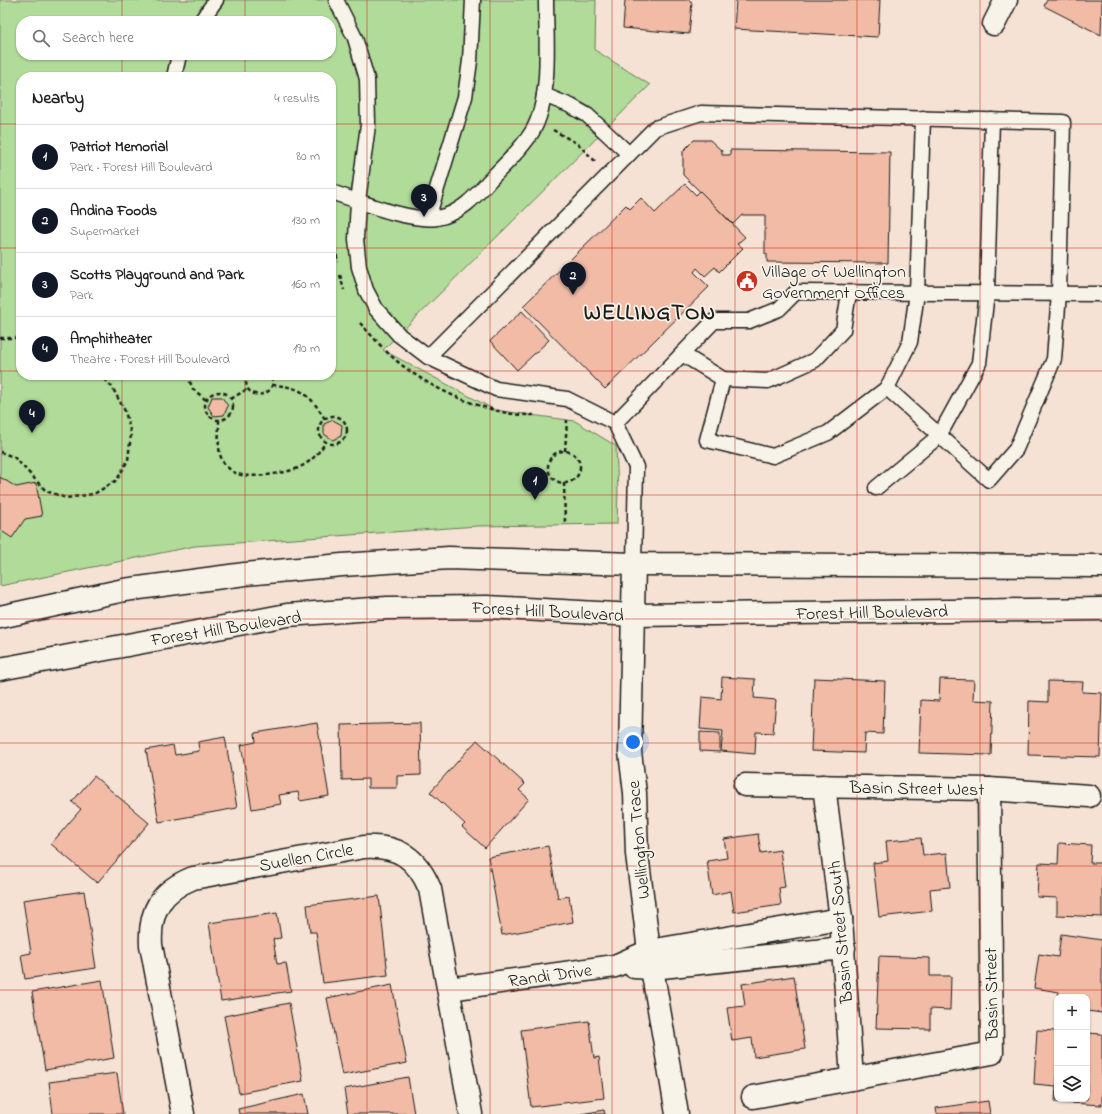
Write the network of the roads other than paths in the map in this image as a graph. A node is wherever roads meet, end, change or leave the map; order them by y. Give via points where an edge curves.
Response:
1 (216, 0) edge
2 (336, 0) edge
3 (473, 0) edge
4 (546, 0) edge
5 (1006, 0) edge
6 (205, 16) edge
7 (994, 24) dead end
8 (179, 60) edge
9 (175, 72) edge
10 (544, 95) junction
11 (923, 118) junction
12 (992, 120) junction
13 (629, 154) junction
14 (336, 193) edge
15 (358, 200) junction
16 (428, 218) junction
17 (849, 293) junction
18 (917, 293) junction
19 (987, 293) junction
20 (1059, 293) junction
21 (1102, 294) edge
22 (682, 354) junction
23 (428, 357) junction
24 (724, 379) junction
25 (887, 388) junction
26 (615, 423) junction
27 (939, 436) junction
28 (876, 488) dead end
29 (634, 564) junction
30 (1102, 566) edge
31 (1102, 609) edge
32 (634, 615) junction
33 (0, 617) edge
34 (0, 670) edge
35 (745, 785) dead end
36 (824, 786) junction
37 (989, 789) junction
38 (1089, 796) dead end
39 (841, 919) junction
40 (844, 948) junction
41 (650, 960) junction
42 (449, 990) junction
43 (852, 1079) junction
44 (753, 1097) dead end
45 (184, 1114) edge
46 (471, 1114) edge
47 (677, 1114) edge

1 - 6 lane
2 - 15 lane via 355,38 367,79 368,125
3 - 16 lane via 470,61 465,97
4 - 10 lane
5 - 7 street
8 - 9 lane
10 - 13 lane via 586,115
10 - 16 lane via 543,105 532,131 470,202 454,213
11 - 12 lane
11 - 13 lane via 701,112 655,128
11 - 18 lane
12 - 19 lane
12 - 20 lane via 1064,122
13 - 23 lane
14 - 15 lane
15 - 16 lane via 410,216
15 - 23 lane via 356,238 359,267 366,290 376,309 399,335
17 - 18 lane
17 - 22 lane via 796,292 779,309 749,321 714,320
17 - 24 lane via 843,330 815,360 768,381
18 - 19 lane
18 - 25 lane via 910,342
19 - 20 lane
19 - 27 lane via 979,363
20 - 21 lane
20 - 27 lane via 1054,359 1016,449 989,480
22 - 24 lane
22 - 26 lane
23 - 26 lane via 496,390 566,399
24 - 25 lane via 707,440 773,456 828,433
25 - 27 lane
26 - 29 lane via 636,467
27 - 28 lane
29 - 30 street
29 - 32 street, Wellington Trace
29 - 33 street via 450,558 334,565 124,590
31 - 32 street, Forest Hill Boulevard
32 - 34 street, Forest Hill Boulevard via 487,606 387,608 287,616
32 - 41 street, Wellington Trace via 630,752
35 - 36 street, Basin Street West
36 - 37 street, Basin Street West
36 - 39 street, Basin Street South
37 - 38 street, Basin Street West
37 - 43 street, Basin Street via 992,1053
39 - 40 street, Basin Street South
39 - 41 street
40 - 41 street
40 - 43 street, Basin Street South
41 - 42 street, Randi Drive
41 - 47 street, Wellington Trace
42 - 45 street, Suellen Circle via 430,889 424,873 412,860 397,851 380,846 364,847 193,878 177,885 154,911 150,929
42 - 46 street, Suellen Circle
43 - 44 street, Basin Street

